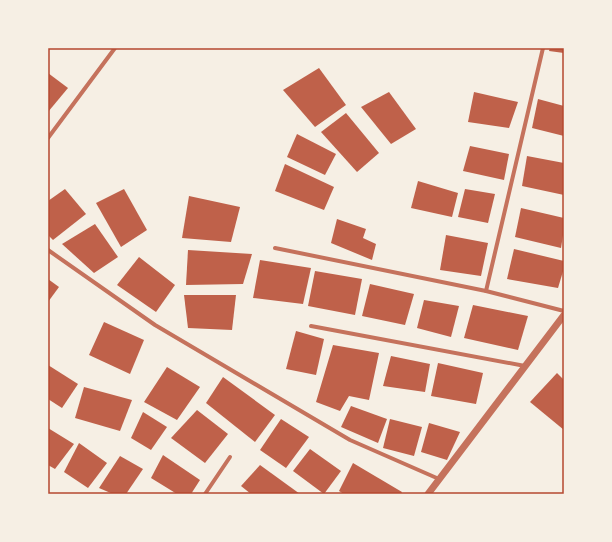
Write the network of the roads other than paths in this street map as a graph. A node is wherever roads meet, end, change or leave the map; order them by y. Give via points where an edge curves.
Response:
1 (115, 48) edge
2 (543, 48) edge
3 (48, 138) edge
4 (275, 248) dead end
5 (48, 250) edge
6 (486, 291) junction
7 (564, 311) edge
8 (564, 315) edge
9 (311, 326) dead end
10 (525, 366) junction
11 (230, 456) dead end
12 (439, 479) junction
13 (205, 494) edge
14 (428, 494) edge

1 - 3 street
2 - 6 street
4 - 6 street
5 - 12 street via 155,325 350,440
6 - 7 street
8 - 10 street
9 - 10 street
10 - 12 street
11 - 13 street
12 - 14 street

